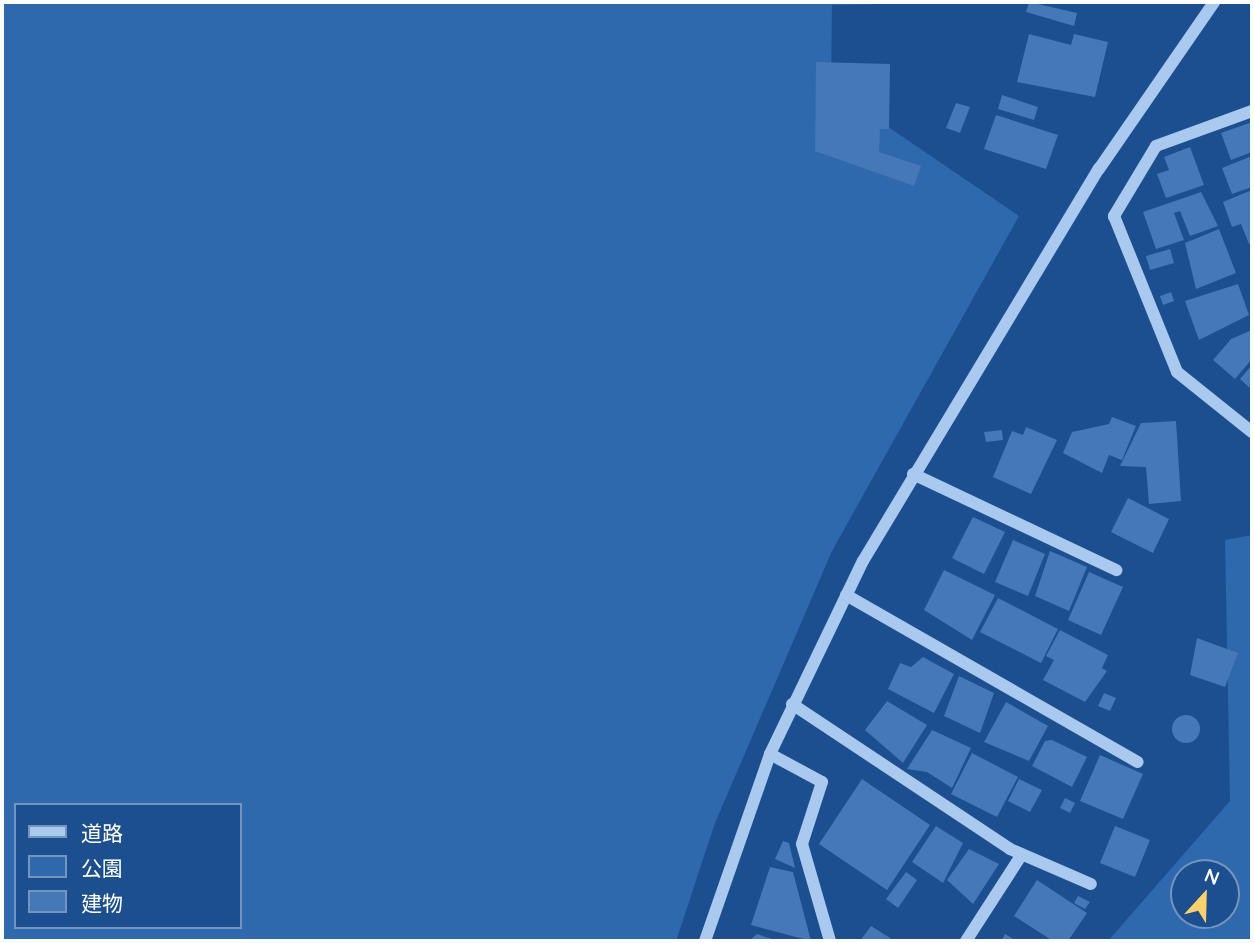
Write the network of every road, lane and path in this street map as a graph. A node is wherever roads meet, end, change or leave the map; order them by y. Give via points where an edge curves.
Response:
1 (1214, 2) edge
2 (1252, 111) edge
3 (1252, 432) edge
4 (913, 474) junction
5 (1116, 570) dead end
6 (846, 595) junction
7 (792, 704) junction
8 (770, 754) junction
9 (1138, 762) dead end
10 (1022, 855) junction
11 (1091, 884) dead end
12 (705, 941) edge
13 (830, 941) edge
14 (966, 941) edge

1 - 4 street via 1099,169
2 - 3 street via 1156,146 1114,216 1177,372
4 - 5 street
4 - 6 street
6 - 7 street
6 - 9 street
7 - 8 street
7 - 10 street
8 - 12 street
8 - 13 street via 822,782 802,844
10 - 11 street
10 - 14 street

